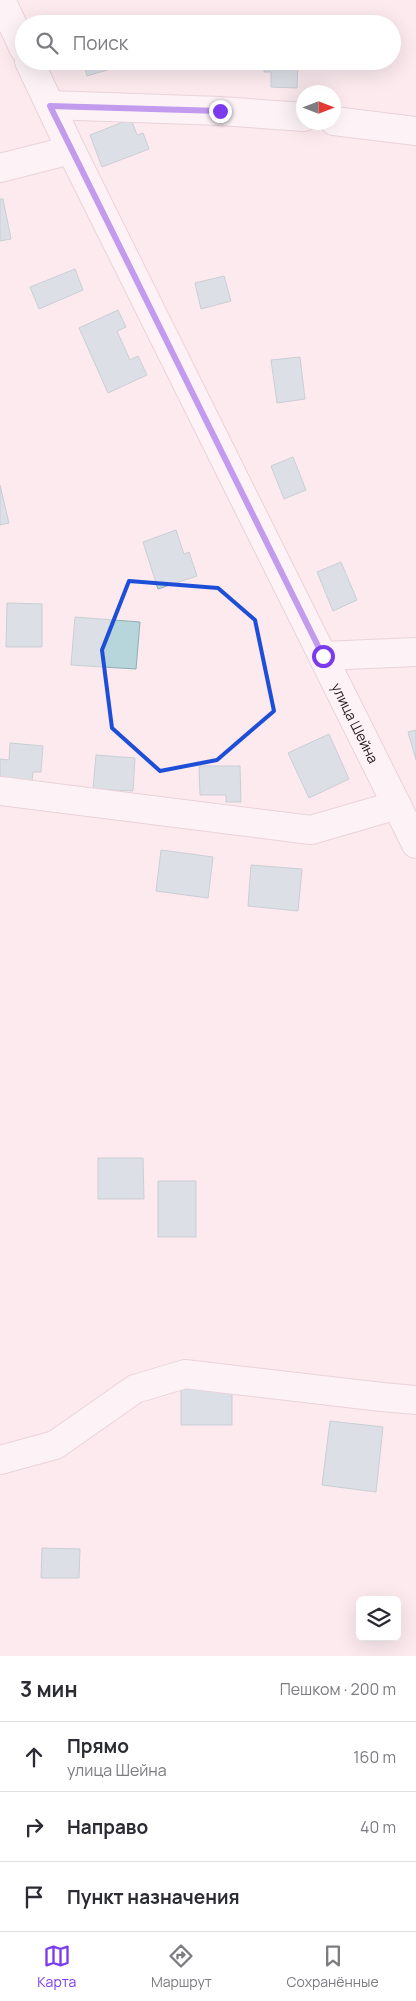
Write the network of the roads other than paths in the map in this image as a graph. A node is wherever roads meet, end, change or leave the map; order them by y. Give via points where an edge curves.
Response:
1 (1, 0) edge
2 (15, 30) edge
3 (33, 70) edge
4 (50, 106) junction
5 (296, 116) edge
6 (341, 122) edge
7 (416, 131) edge
8 (71, 150) junction
9 (0, 168) edge
10 (416, 652) edge
11 (323, 656) junction
12 (0, 791) edge
13 (397, 805) junction
14 (416, 844) edge
15 (416, 1400) edge
16 (0, 1460) edge

1 - 2 street
3 - 4 street, улица Шейна
4 - 5 street
4 - 8 street, улица Шейна
6 - 7 street
8 - 9 street
8 - 11 street, улица Шейна
10 - 11 street
11 - 13 street, улица Шейна
12 - 13 street via 310,830
13 - 14 street, улица Шейна
15 - 16 street via 184,1374 135,1389 56,1445

